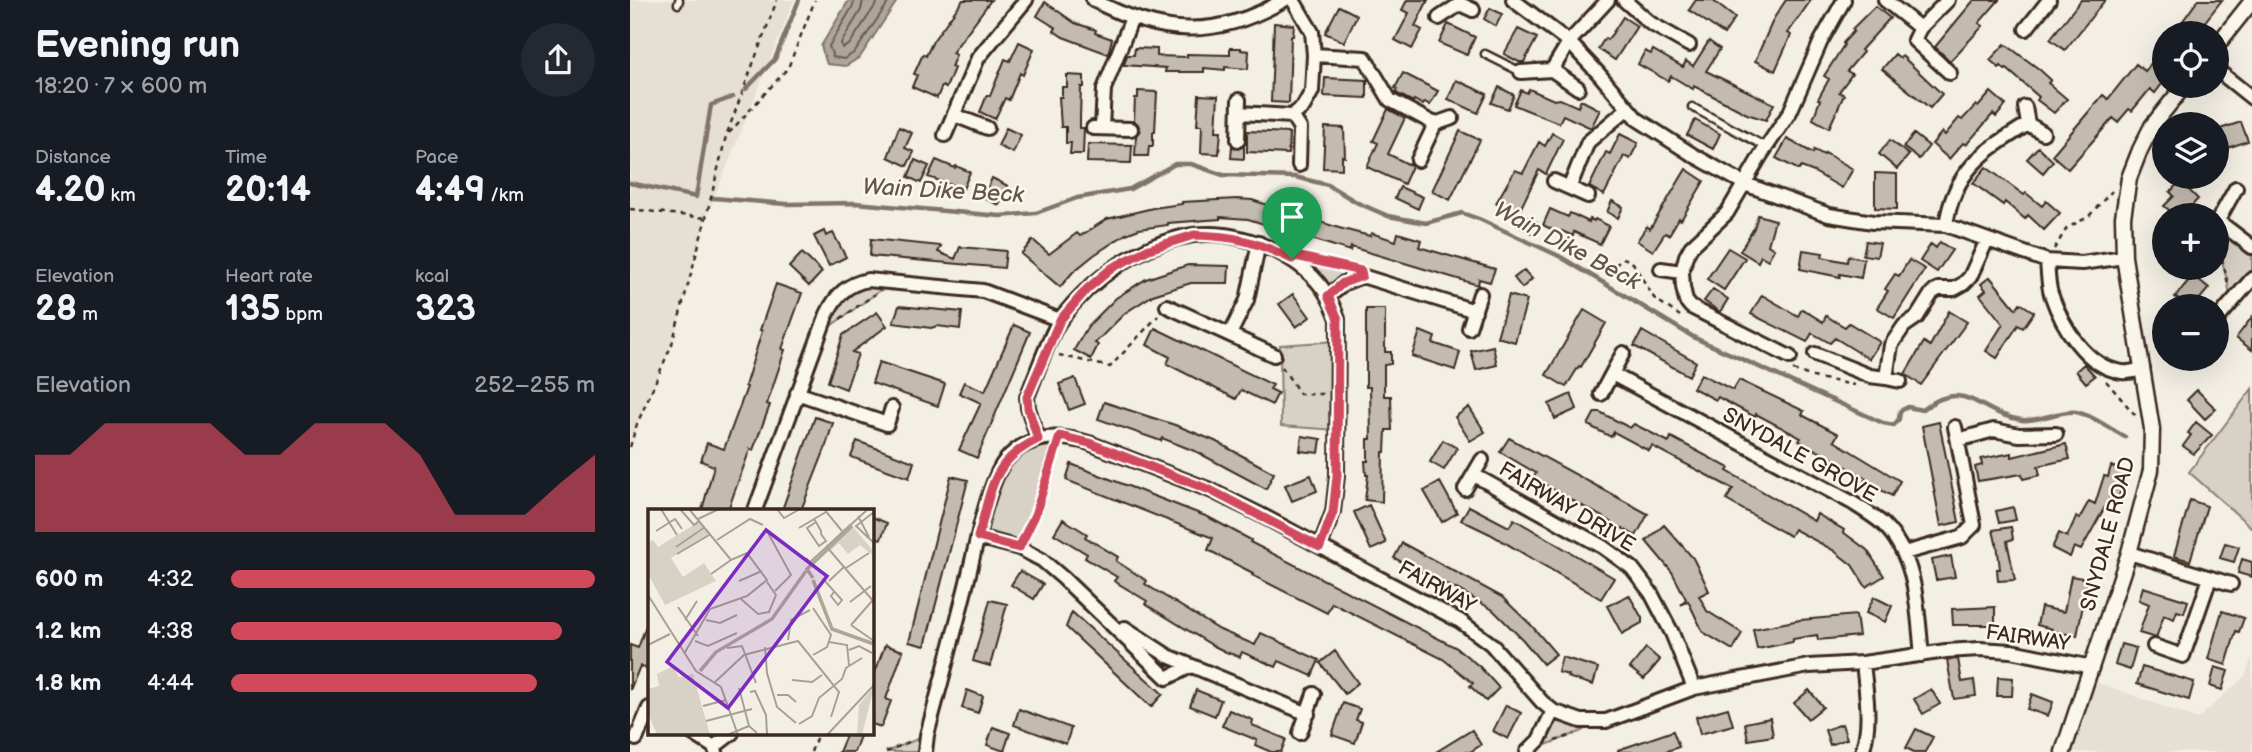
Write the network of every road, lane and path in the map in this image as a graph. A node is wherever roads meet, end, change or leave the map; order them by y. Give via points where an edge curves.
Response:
1 (777, 0) edge
2 (815, 0) edge
3 (1026, 0) edge
4 (1093, 0) edge
5 (1284, 0) edge
6 (1293, 0) edge
7 (1513, 0) edge
8 (1608, 0) edge
9 (1624, 0) edge
10 (1844, 0) edge
11 (1885, 0) edge
12 (1948, 0) edge
13 (2049, 0) edge
14 (2252, 1) edge
15 (1461, 2) edge
16 (1472, 10) dead end
17 (1132, 18) junction
18 (1439, 18) dead end
19 (1678, 22) dead end
20 (1920, 28) junction
21 (2026, 29) dead end
22 (2229, 30) edge
23 (1670, 35) junction
24 (1569, 41) junction
25 (1689, 45) dead end
26 (1485, 54) dead end
27 (1314, 55) junction
28 (1552, 70) junction
29 (1521, 72) joint
30 (1950, 73) dead end
31 (2229, 80) edge
32 (1578, 89) dead end
33 (2174, 98) edge
34 (2252, 98) edge
35 (1692, 107) dead end
36 (2025, 107) dead end
37 (1627, 109) junction
38 (954, 114) junction
39 (1292, 116) junction
40 (1452, 118) dead end
41 (1435, 124) junction
42 (2028, 124) junction
43 (987, 128) dead end
44 (1132, 129) dead end
45 (2043, 133) dead end
46 (945, 135) dead end
47 (726, 136) junction
48 (1238, 140) dead end
49 (1766, 147) junction
50 (1418, 160) dead end
51 (1299, 165) dead end
52 (2129, 178) junction
53 (1554, 181) dead end
54 (1745, 184) junction
55 (1570, 186) junction
56 (2236, 188) dead end
57 (1588, 196) dead end
58 (2228, 203) edge
59 (630, 209) edge
60 (706, 218) junction
61 (1947, 225) junction
62 (2229, 229) edge
63 (1987, 240) junction
64 (1259, 243) junction
65 (2252, 247) edge
66 (2124, 257) junction
67 (1292, 259) junction
68 (2047, 261) junction
69 (1661, 269) dead end
70 (1682, 272) junction
71 (1362, 276) junction
72 (2252, 279) edge
73 (892, 282) junction
74 (1480, 294) dead end
75 (1328, 296) junction
76 (1167, 306) joint
77 (2229, 306) edge
78 (1475, 311) junction
79 (1060, 320) junction
80 (1469, 328) dead end
81 (821, 333) junction
82 (1230, 334) junction
83 (1046, 353) junction
84 (1623, 353) dead end
85 (1815, 354) dead end
86 (1274, 355) joint
87 (1790, 357) dead end
88 (2106, 368) junction
89 (2143, 369) junction
90 (1612, 374) junction
91 (1886, 378) junction
92 (1900, 381) dead end
93 (797, 393) junction
94 (1337, 393) junction
95 (1601, 394) dead end
96 (892, 408) dead end
97 (2152, 429) junction
98 (2056, 434) dead end
99 (1060, 436) junction
100 (1038, 439) junction
101 (630, 447) edge
102 (1482, 460) dead end
103 (1474, 475) junction
104 (1465, 489) dead end
105 (755, 509) edge
106 (978, 537) junction
107 (1320, 547) junction
108 (1019, 548) junction
109 (1904, 553) junction
110 (2129, 553) junction
111 (2210, 578) junction
112 (2231, 584) dead end
113 (1089, 602) junction
114 (2154, 646) dead end
115 (1922, 655) junction
116 (1863, 663) junction
117 (1191, 666) junction
118 (2092, 667) junction
119 (1694, 688) junction
120 (1314, 694) dead end
121 (1553, 711) junction
122 (648, 713) edge
123 (1307, 714) junction
124 (1596, 722) junction
125 (1300, 733) dead end
126 (693, 734) edge
127 (731, 734) edge
128 (818, 734) edge
129 (927, 735) junction
130 (636, 740) dead end
131 (715, 749) edge
132 (1529, 751) edge
133 (811, 752) edge
134 (886, 752) edge
135 (925, 752) edge
136 (1862, 752) edge
137 (2063, 752) edge

1 - 47 path
2 - 47 path via 788,68
3 - 38 street via 978,58
4 - 17 street
5 - 17 street via 1258,15 1223,26 1188,29
6 - 27 street via 1312,32
7 - 24 street
8 - 24 street
9 - 23 street
10 - 49 street via 1790,112
11 - 20 street
12 - 20 street
13 - 21 street
14 - 22 street
15 - 16 street
15 - 18 street
17 - 44 street via 1104,89 1097,128
19 - 23 street
20 - 30 street via 1913,40
23 - 25 street
24 - 28 street
24 - 37 street
26 - 29 lane
27 - 39 street via 1312,90
27 - 41 street via 1365,58 1390,100
28 - 29 street
28 - 32 street
31 - 34 street
33 - 52 street, SNYDALE ROAD via 2152,126
35 - 49 lane
36 - 42 street
37 - 54 street via 1666,139
37 - 55 street via 1588,142
38 - 43 street
38 - 46 street
39 - 48 street via 1239,106
39 - 51 street via 1300,128
40 - 41 street
41 - 50 street
42 - 45 street
42 - 61 street via 1995,144 1971,167 1954,192
47 - 60 path
49 - 54 street
52 - 66 street, SNYDALE ROAD via 2123,217
52 - 68 path via 2088,217 2067,228
53 - 55 street
54 - 61 street via 1829,215
54 - 70 street via 1727,213 1691,247
55 - 57 street
56 - 58 street
59 - 60 path
60 - 101 path via 672,344
61 - 63 street
62 - 65 street
63 - 68 street
63 - 91 street via 1963,284 1932,293 1917,317 1904,326 1891,345
64 - 67 street
64 - 79 street via 1194,235 1149,249 1112,268
64 - 82 street via 1247,300
66 - 68 street via 2082,263
66 - 89 street, SNYDALE ROAD
67 - 71 path via 1296,256 1361,271
67 - 75 street
68 - 88 street via 2051,293 2068,329 2088,357
69 - 70 street
70 - 87 street via 1691,307
71 - 75 street via 1343,283
71 - 78 street
72 - 77 street
73 - 79 street via 983,290
73 - 81 path
73 - 81 street via 868,280 841,292
74 - 78 street
75 - 94 street via 1338,319
76 - 82 street
76 - 83 path via 1110,367
78 - 80 street
79 - 83 street
81 - 93 street
82 - 86 street
83 - 100 street via 1027,397
84 - 90 street
85 - 91 street
86 - 94 path via 1300,394
88 - 89 street via 2124,373
88 - 97 path via 2106,380 2133,414
89 - 97 street, SNYDALE ROAD
90 - 95 street
90 - 109 street, SNYDALE GROVE via 1851,502 1883,525
91 - 92 street
93 - 96 street via 887,424
93 - 105 street
94 - 107 street via 1337,476 1333,512
97 - 110 street, SNYDALE ROAD via 2151,470
98 - 109 street via 1994,430 1957,434 1974,525 1962,537
99 - 100 street, FAIRWAY
99 - 107 street, FAIRWAY via 1210,490
99 - 108 path via 1035,515
100 - 106 street, FAIRWAY via 1006,459 997,473
102 - 103 street, FAIRWAY DRIVE
103 - 104 street, FAIRWAY DRIVE
103 - 119 street, FAIRWAY DRIVE via 1632,568 1672,633
106 - 108 street
106 - 129 street, FAIRWAY
107 - 121 street, FAIRWAY via 1476,631
108 - 113 street via 1042,560
109 - 115 street, SNYDALE GROVE
110 - 111 street
110 - 118 street, SNYDALE ROAD
111 - 112 street
111 - 114 street via 2183,656
113 - 117 street via 1137,637
113 - 117 street via 1167,678
115 - 116 street, FAIRWAY
115 - 118 street, FAIRWAY via 2011,651
116 - 119 street, FAIRWAY via 1809,666
116 - 136 street via 1868,712
117 - 123 street
118 - 137 street, SNYDALE ROAD
119 - 124 street, FAIRWAY
120 - 123 street
121 - 124 street, FAIRWAY
121 - 132 street
122 - 130 street
123 - 125 street
124 - 132 path
126 - 131 street
127 - 131 street
128 - 133 path
129 - 134 path
129 - 135 street, FAIRWAY

